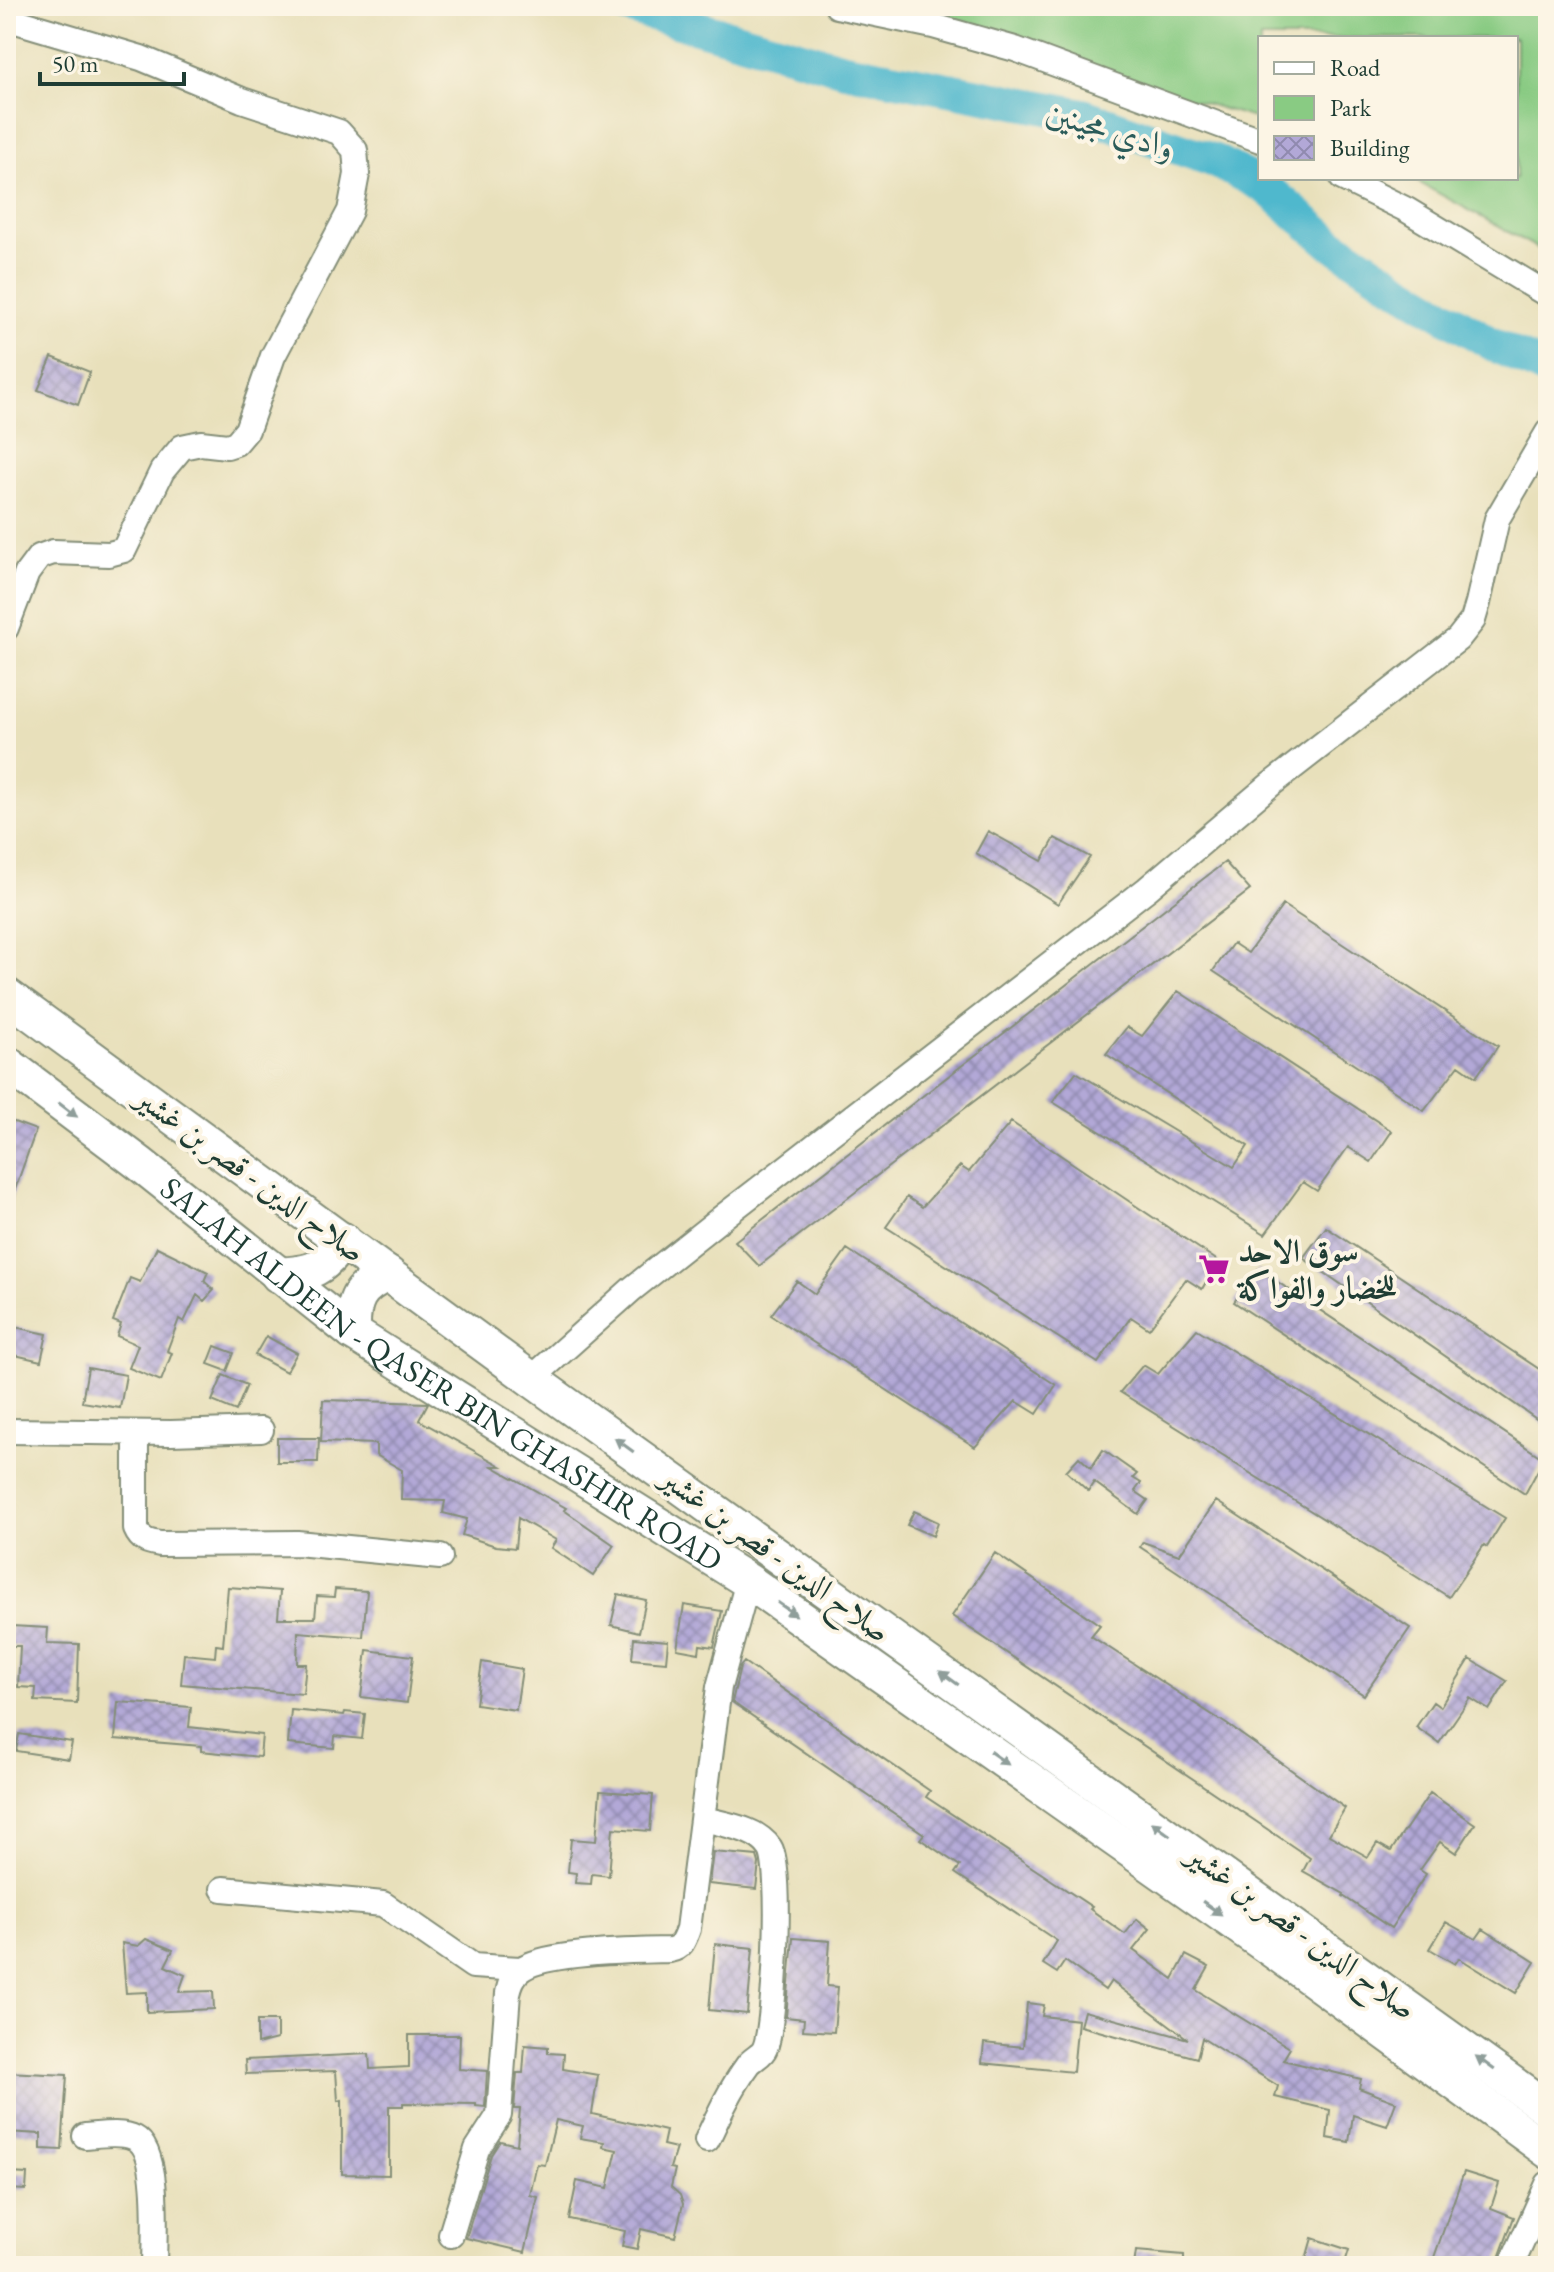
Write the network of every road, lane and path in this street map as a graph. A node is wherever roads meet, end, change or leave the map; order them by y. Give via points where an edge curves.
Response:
1 (837, 6) edge
2 (6, 18) edge
3 (1258, 139) edge
4 (1346, 180) edge
5 (1548, 295) edge
6 (1548, 432) edge
7 (6, 628) edge
8 (6, 995) edge
9 (6, 1063) edge
10 (343, 1240) junction
11 (388, 1274) junction
12 (278, 1275) junction
13 (353, 1333) junction
14 (531, 1379) junction
15 (261, 1430) dead end
16 (6, 1431) edge
17 (136, 1433) junction
18 (440, 1557) dead end
19 (748, 1581) junction
20 (704, 1819) junction
21 (223, 1889) dead end
22 (520, 1969) junction
23 (1548, 2109) edge
24 (85, 2136) dead end
25 (707, 2140) dead end
26 (1548, 2151) edge
27 (1548, 2184) edge
28 (451, 2235) dead end
29 (154, 2266) edge
30 (1511, 2266) edge

1 - 3 street via 1015,49
2 - 7 street via 141,58 339,132 355,150 357,174 350,211 273,356 247,430 227,446 182,447 162,471 124,550 39,557 27,573
4 - 5 street via 1407,210
6 - 14 street via 1497,519 1473,620 1458,639 1147,889 712,1225
8 - 10 highway, صلاح الدين - قصر بن غشير
9 -> 12 highway, SALAH ALDEEN - QASER BIN GHASHIR ROAD
10 - 11 highway, صلاح الدين - قصر بن غشير
10 - 12 highway via 317,1269
11 - 13 highway via 363,1289 352,1316
11 - 14 highway, صلاح الدين - قصر بن غشير
12 - 13 highway, SALAH ALDEEN - QASER BIN GHASHIR ROAD
13 - 19 highway, SALAH ALDEEN - QASER BIN GHASHIR ROAD
23 -> 14 highway, صلاح الدين - قصر بن غشير
15 - 17 street
16 - 17 street
17 - 18 street via 136,1529 146,1541 297,1543
19 - 20 street via 719,1687
19 -> 26 highway, SALAH ALDEEN - QASER BIN GHASHIR ROAD
20 - 22 street via 688,1929 680,1946 558,1957
20 - 25 street via 744,1829 769,1846 776,1860 777,1946 765,2049 746,2068
21 - 22 street via 383,1904 473,1966
22 - 28 street via 508,1993 499,2115 477,2149
24 - 29 street via 134,2137 143,2144 154,2188
27 - 30 street

